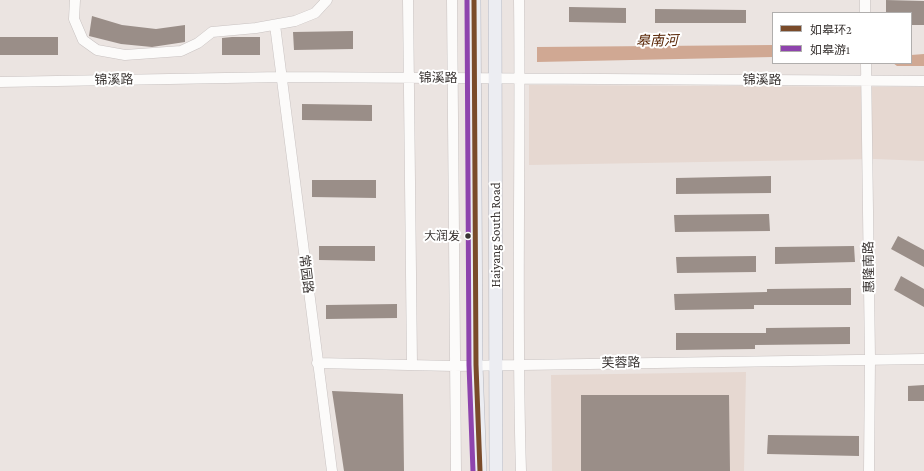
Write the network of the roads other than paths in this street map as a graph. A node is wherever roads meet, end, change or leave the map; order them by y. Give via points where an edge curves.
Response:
1 (75, 0) edge
2 (327, 0) edge
3 (408, 0) edge
4 (452, 0) edge
5 (474, 0) edge
6 (495, 0) edge
7 (519, 0) edge
8 (865, 0) edge
9 (865, 12) edge
10 (275, 25) junction
11 (866, 64) edge
12 (282, 77) junction
13 (410, 78) junction
14 (452, 78) junction
15 (475, 78) junction
16 (496, 78) junction
17 (520, 78) junction
18 (866, 80) junction
19 (924, 81) edge
20 (0, 82) edge
21 (870, 359) junction
22 (924, 359) edge
23 (317, 363) junction
24 (412, 364) junction
25 (518, 364) junction
26 (476, 365) junction
27 (496, 365) junction
28 (454, 366) junction
29 (332, 471) edge
30 (456, 471) edge
31 (480, 471) edge
32 (496, 471) edge
33 (521, 471) edge
34 (869, 471) edge

1 - 10 street via 74,19 83,40 98,50 125,55 182,51 212,32
2 - 10 street via 315,13
3 - 13 street
4 - 14 street
5 - 15 main road, Haiyang South Road
6 - 16 main road, Haiyang South Road
7 - 17 street
8 - 9 street
10 - 12 street, 常园路
11 - 18 street, 惠隆南路
12 - 13 street, 锦溪路
12 - 20 street, 锦溪路
12 - 23 street, 常园路
13 - 14 street, 锦溪路
13 - 24 street
14 - 15 street, 锦溪路
14 - 28 street
15 - 16 street, 锦溪路
15 - 26 main road, Haiyang South Road
16 - 17 street, 锦溪路
16 - 27 main road, Haiyang South Road
17 - 18 street, 锦溪路
17 - 25 street
18 - 19 street, 锦溪路
18 - 21 street, 惠隆南路
21 - 22 street, 芙蓉路
21 - 25 street, 芙蓉路
21 - 34 street, 惠隆南路
23 - 24 street, 芙蓉路
23 - 29 street, 常园路
24 - 28 street, 芙蓉路
25 - 27 street, 芙蓉路
25 - 33 street
26 - 27 street, 芙蓉路
26 - 28 street, 芙蓉路
26 - 31 main road, Haiyang South Road
27 - 32 main road, Haiyang South Road
28 - 30 street

